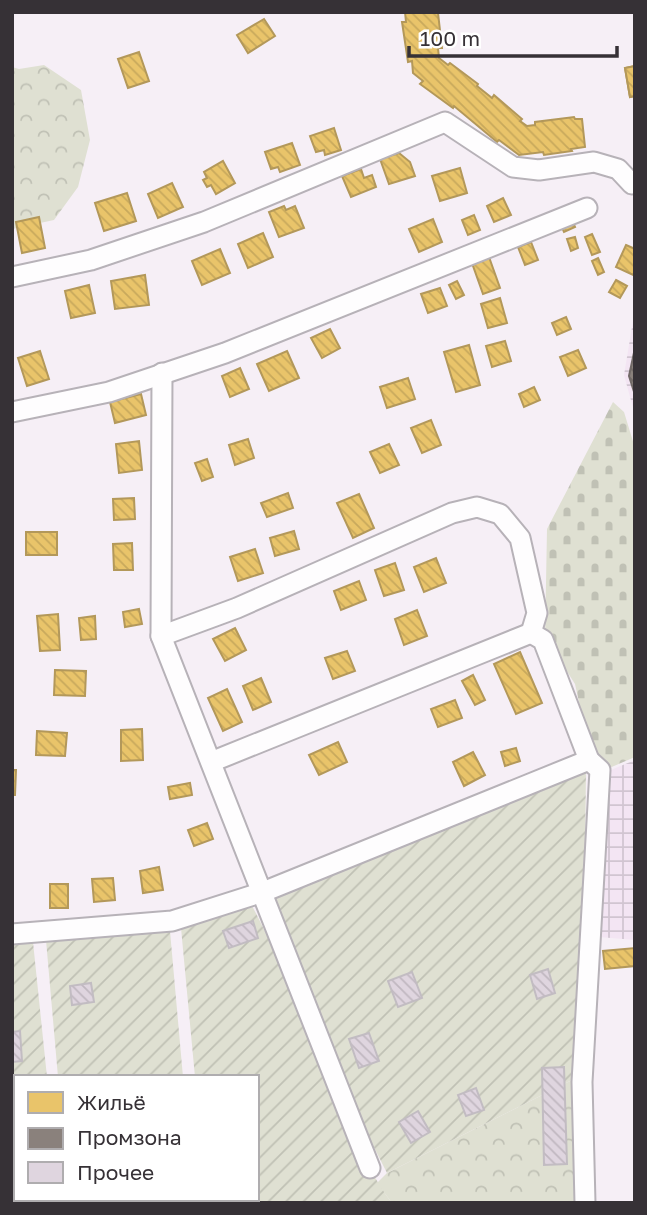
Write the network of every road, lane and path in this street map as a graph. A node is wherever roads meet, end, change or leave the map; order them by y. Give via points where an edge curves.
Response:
1 (632, 184) dead end
2 (587, 208) dead end
3 (12, 277) edge
4 (162, 373) junction
5 (12, 412) edge
6 (531, 634) junction
7 (161, 636) junction
8 (589, 760) junction
9 (211, 762) junction
10 (262, 892) junction
11 (12, 934) edge
12 (370, 1168) dead end
13 (585, 1203) edge

1 - 3 street via 618,169 594,162 539,170 513,167 445,122 204,222 91,260
2 - 4 street via 225,354
4 - 5 street via 109,392
4 - 7 street
6 - 7 street via 537,612 520,538 500,514 477,507 452,513 237,608
6 - 8 street via 543,640
6 - 9 street
7 - 9 street
8 - 10 street
8 - 13 street via 600,770 582,1082
9 - 10 street
10 - 11 street via 172,920
10 - 12 street

